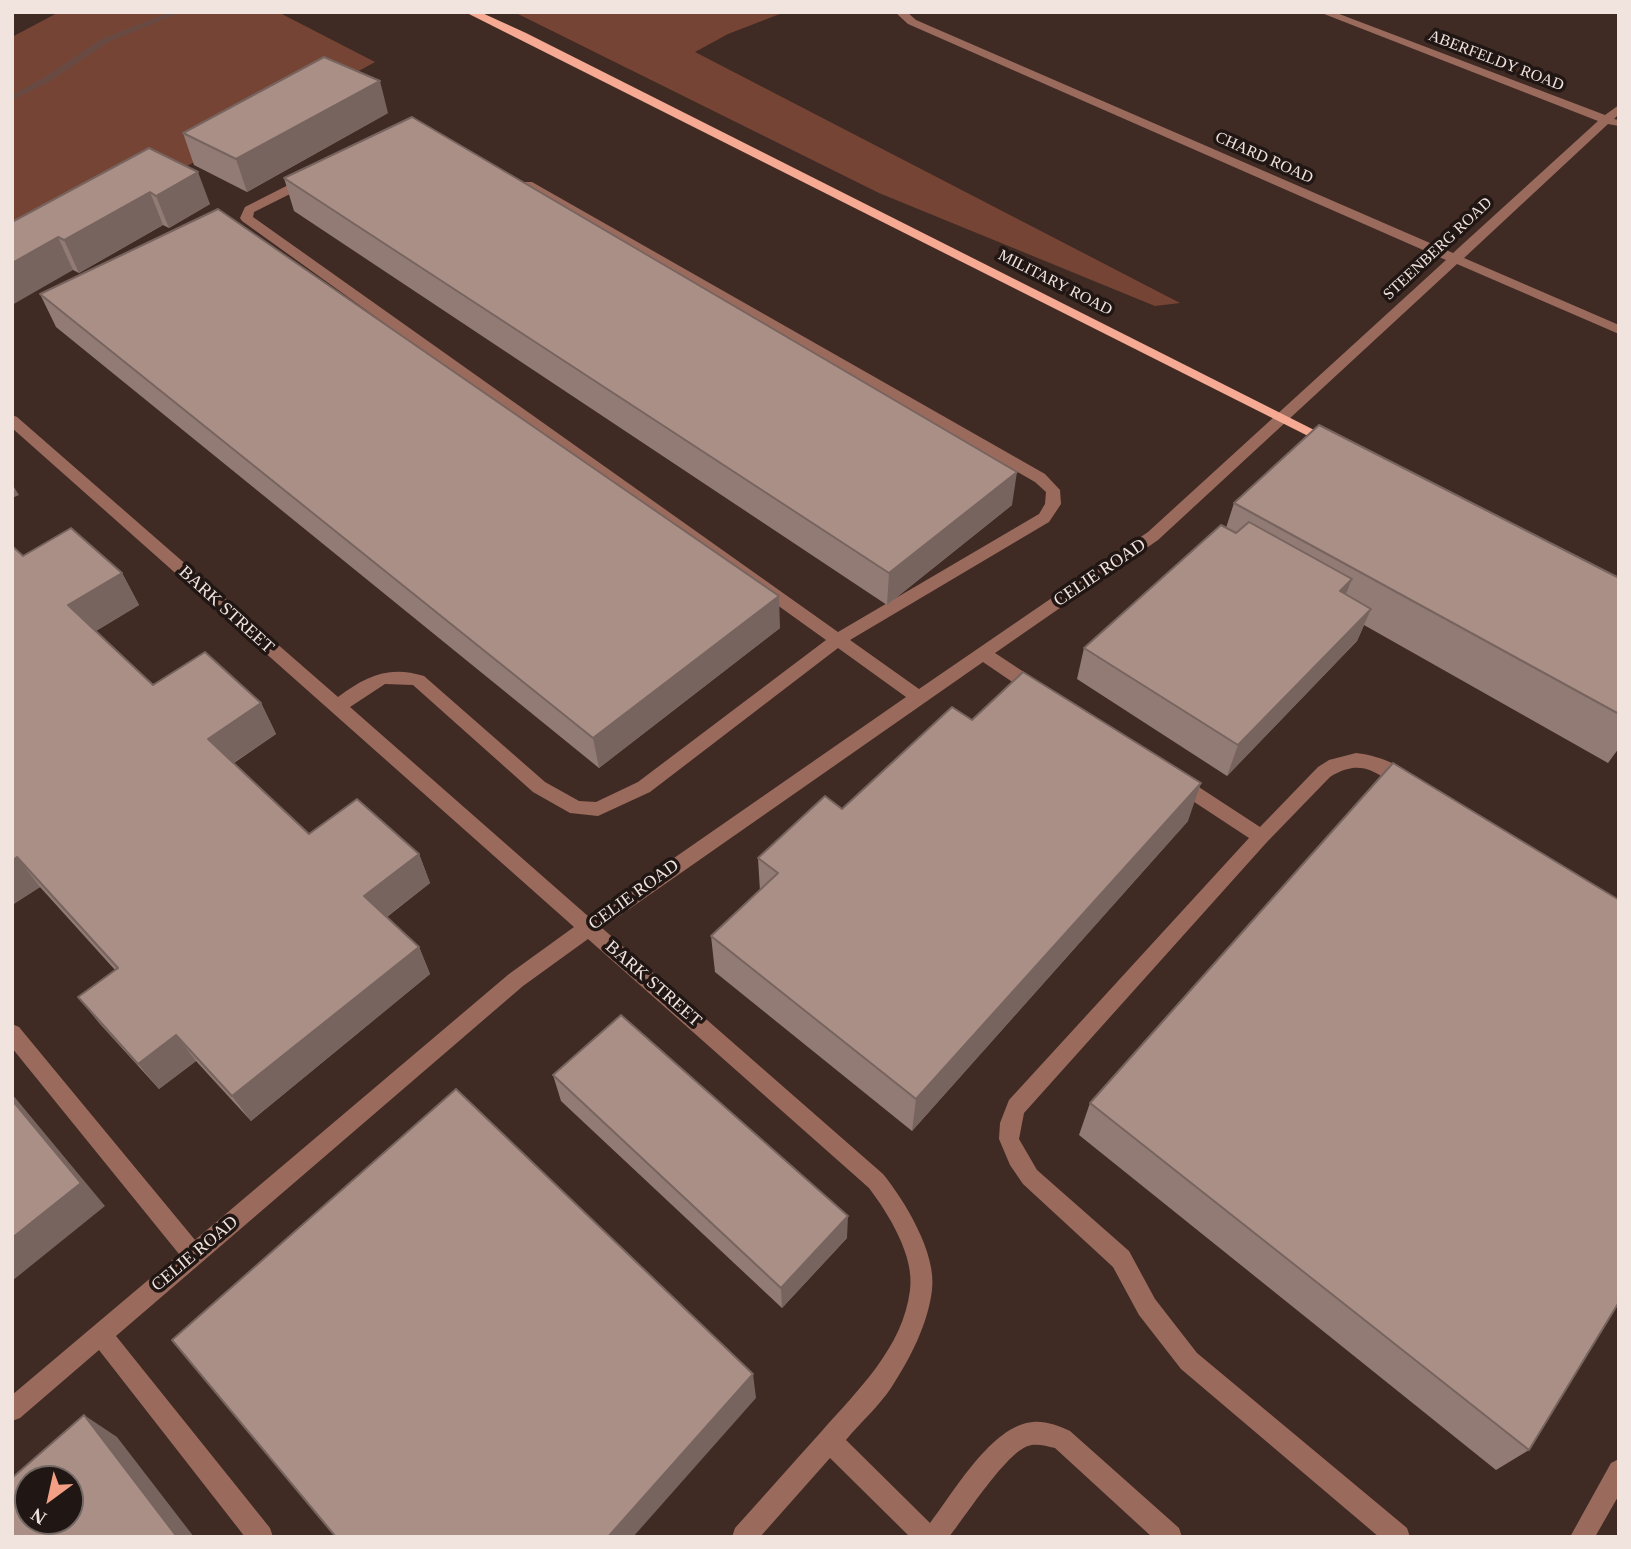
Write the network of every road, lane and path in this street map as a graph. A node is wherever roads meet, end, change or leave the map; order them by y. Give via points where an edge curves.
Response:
1 (470, 12) edge
2 (900, 12) edge
3 (1324, 12) edge
4 (1619, 108) edge
5 (1612, 122) edge
6 (326, 172) edge
7 (512, 176) edge
8 (1454, 258) junction
9 (1619, 330) edge
10 (1281, 416) junction
11 (12, 420) edge
12 (1342, 448) edge
13 (839, 639) junction
14 (982, 653) junction
15 (918, 697) junction
16 (1052, 699) edge
17 (337, 708) junction
18 (1168, 776) edge
19 (1420, 789) edge
20 (1261, 838) junction
21 (590, 928) junction
22 (12, 1033) edge
23 (194, 1255) junction
24 (100, 1335) junction
25 (12, 1410) edge
26 (829, 1440) junction
27 (1619, 1471) edge
28 (261, 1537) edge
29 (744, 1537) edge
30 (927, 1537) edge
31 (934, 1537) edge
32 (1170, 1537) edge
33 (1398, 1537) edge
34 (1582, 1537) edge

1 - 10 main road, MILITARY ROAD
2 - 8 street, CHARD ROAD via 912,22
3 - 5 street, ABERFELDY ROAD
4 - 5 street, STEENBERG ROAD
5 - 8 street, STEENBERG ROAD
6 - 13 street via 250,210 246,218
7 - 13 street via 1028,471 1053,490 1053,504 1044,518
8 - 9 street, CHARD ROAD
8 - 10 street, STEENBERG ROAD
10 - 12 main road, MILITARY ROAD
10 - 14 street, CELIE ROAD via 1153,536
11 - 17 street, BARK STREET
13 - 15 street
13 - 17 street via 644,787 598,809 576,808 539,787 418,680 386,676
14 - 15 street, CELIE ROAD
14 - 16 street
15 - 21 street, CELIE ROAD
17 - 21 street, BARK STREET
18 - 20 street
19 - 20 street via 1385,768 1350,759 1324,772
20 - 33 street via 1016,1107 1009,1139 1030,1177 1121,1259 1147,1307 1189,1361
21 - 23 street, CELIE ROAD via 516,980
21 - 26 street, BARK STREET via 876,1181 896,1206 914,1246 922,1287 914,1322 883,1380
22 - 23 street
23 - 24 street, CELIE ROAD
24 - 25 street, CELIE ROAD
24 - 28 street
26 - 29 street, BARK STREET
26 - 30 street
27 - 34 street
31 - 32 street via 1009,1443 1026,1434 1045,1433 1062,1439

